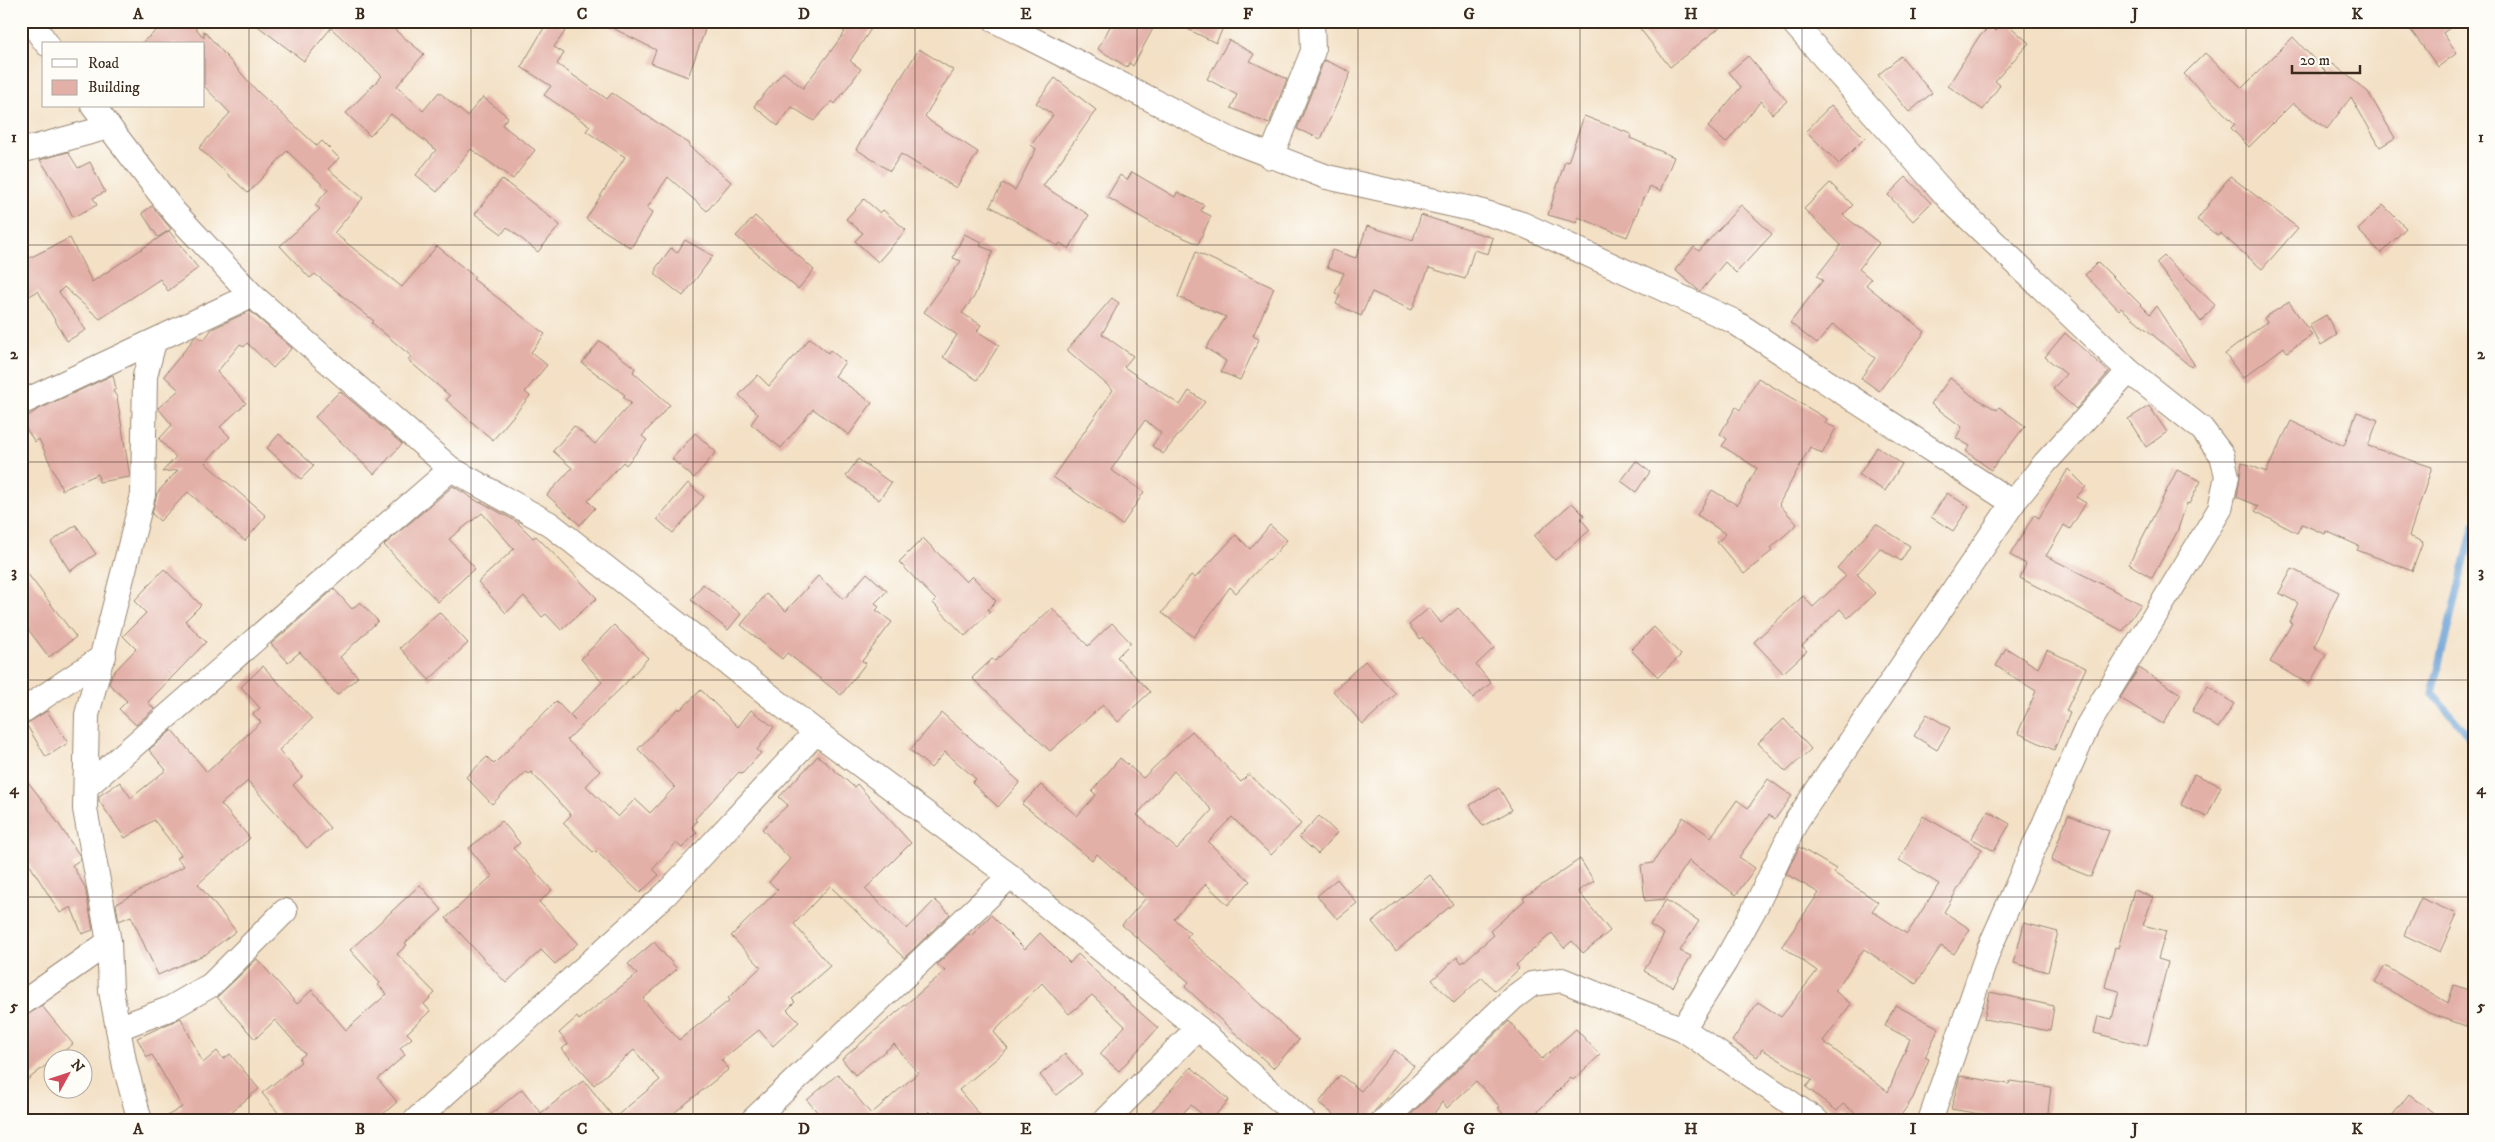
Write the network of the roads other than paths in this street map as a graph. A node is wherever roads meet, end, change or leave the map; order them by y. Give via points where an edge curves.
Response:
1 (30, 21) edge
2 (996, 21) edge
3 (1312, 21) edge
4 (1792, 21) edge
5 (46, 42) edge
6 (95, 108) edge
7 (109, 127) junction
8 (21, 151) edge
9 (1271, 157) junction
10 (252, 296) junction
11 (154, 342) junction
12 (2129, 371) junction
13 (21, 403) edge
14 (451, 469) junction
15 (2013, 503) junction
16 (104, 656) junction
17 (21, 712) edge
18 (816, 732) junction
19 (86, 787) junction
20 (1010, 876) junction
21 (285, 911) dead end
22 (109, 942) junction
23 (21, 1004) edge
24 (118, 1028) junction
25 (1198, 1028) junction
26 (1683, 1029) junction
27 (1296, 1119) edge
28 (140, 1121) edge
29 (415, 1121) edge
30 (752, 1121) edge
31 (1104, 1121) edge
32 (1384, 1121) edge
33 (1818, 1121) edge
34 (1930, 1121) edge

1 - 5 street
2 - 9 street via 1233,141
3 - 9 street via 1314,52
4 - 12 street via 1951,201
6 - 7 street
7 - 8 street
7 - 10 street via 175,213
9 - 15 street via 1327,177 1476,210 1522,224 1734,321
10 - 11 street
10 - 14 street
11 - 13 street
11 - 16 street via 145,376 143,495
12 - 15 street
12 - 34 street via 2202,429 2222,455 2226,476 2220,509 2088,725 1989,949
14 - 18 street via 550,524
14 - 19 street
15 - 26 street via 1797,820 1757,904
16 - 17 street
16 - 19 street via 87,715
18 - 20 street
18 - 29 street via 666,894
19 - 22 street via 85,809
20 - 25 street
20 - 30 street
21 - 24 street via 211,985 169,1009
22 - 23 street
22 - 24 street via 111,991
24 - 28 street
25 - 27 street
25 - 31 street
26 - 32 street via 1562,980 1532,984 1485,1023
26 - 33 street

